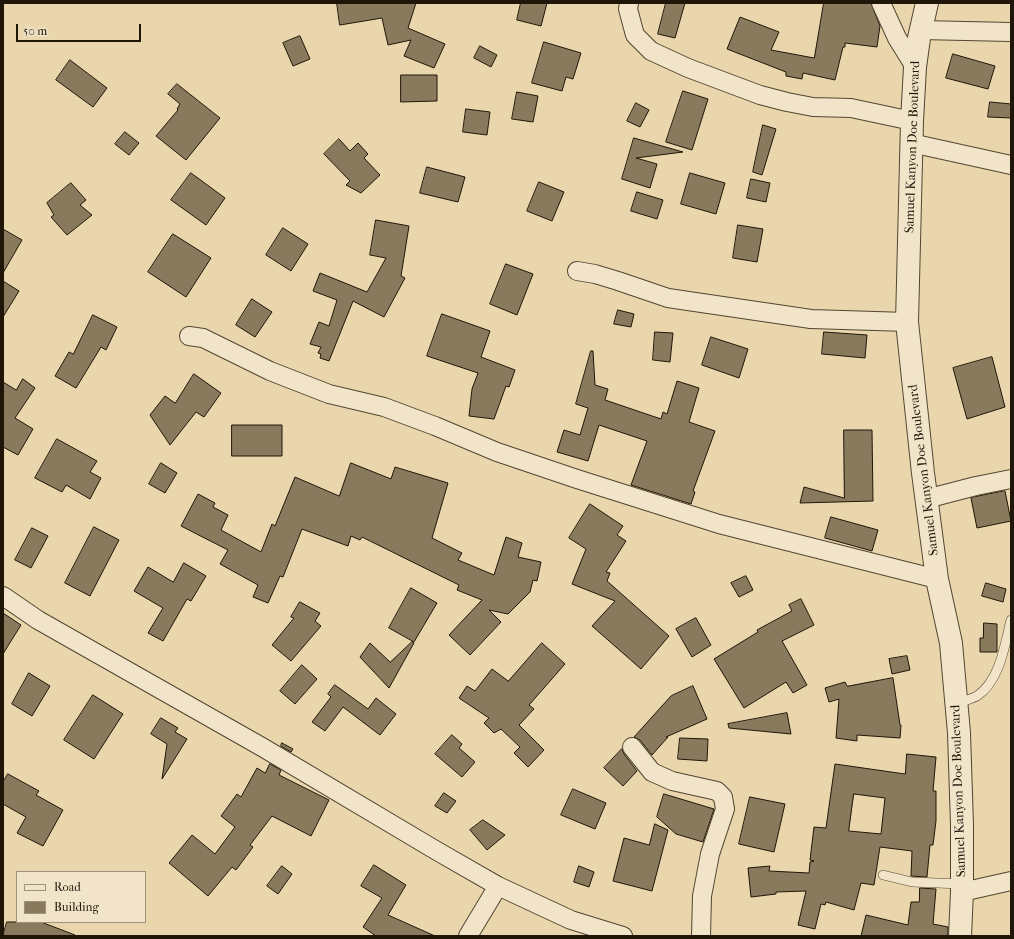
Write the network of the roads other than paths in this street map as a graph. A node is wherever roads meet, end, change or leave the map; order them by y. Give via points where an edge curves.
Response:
1 (629, 3) edge
2 (881, 3) edge
3 (927, 3) edge
4 (920, 30) junction
5 (1011, 32) edge
6 (915, 67) junction
7 (912, 121) junction
8 (911, 143) junction
9 (1011, 165) edge
10 (577, 271) dead end
11 (908, 322) junction
12 (189, 336) dead end
13 (1011, 479) edge
14 (926, 499) junction
15 (938, 579) junction
16 (3, 596) edge
17 (1011, 620) edge
18 (956, 704) junction
19 (632, 747) dead end
20 (883, 875) dead end
21 (1011, 881) edge
22 (498, 886) junction
23 (962, 888) junction
24 (468, 936) edge
25 (623, 936) edge
26 (701, 936) edge
27 (960, 936) edge

1 - 7 street via 628,9 635,36 652,51 688,68 787,102 813,107 852,108
2 - 6 street via 897,38
3 - 4 street, Samuel Kanyon Doe Boulevard
4 - 5 street
4 - 6 street, Samuel Kanyon Doe Boulevard
6 - 7 street, Samuel Kanyon Doe Boulevard
7 - 8 street, Samuel Kanyon Doe Boulevard
8 - 9 street
8 - 11 street, Samuel Kanyon Doe Boulevard
10 - 11 street via 595,274 668,298 811,319
11 - 14 street, Samuel Kanyon Doe Boulevard
12 - 15 street via 203,338 270,371 329,394 384,407 497,452 577,479 719,524
13 - 14 street
14 - 15 street, Samuel Kanyon Doe Boulevard
15 - 18 street, Samuel Kanyon Doe Boulevard via 951,643
16 - 22 street via 38,620 262,747
17 - 18 lane via 998,670 978,695
18 - 23 street, Samuel Kanyon Doe Boulevard via 959,732
19 - 26 street via 652,772 672,781 717,791 723,797 725,809 710,854 702,896
20 - 23 lane via 912,882
21 - 23 street
22 - 24 street
22 - 25 street via 571,920
23 - 27 street, Samuel Kanyon Doe Boulevard

